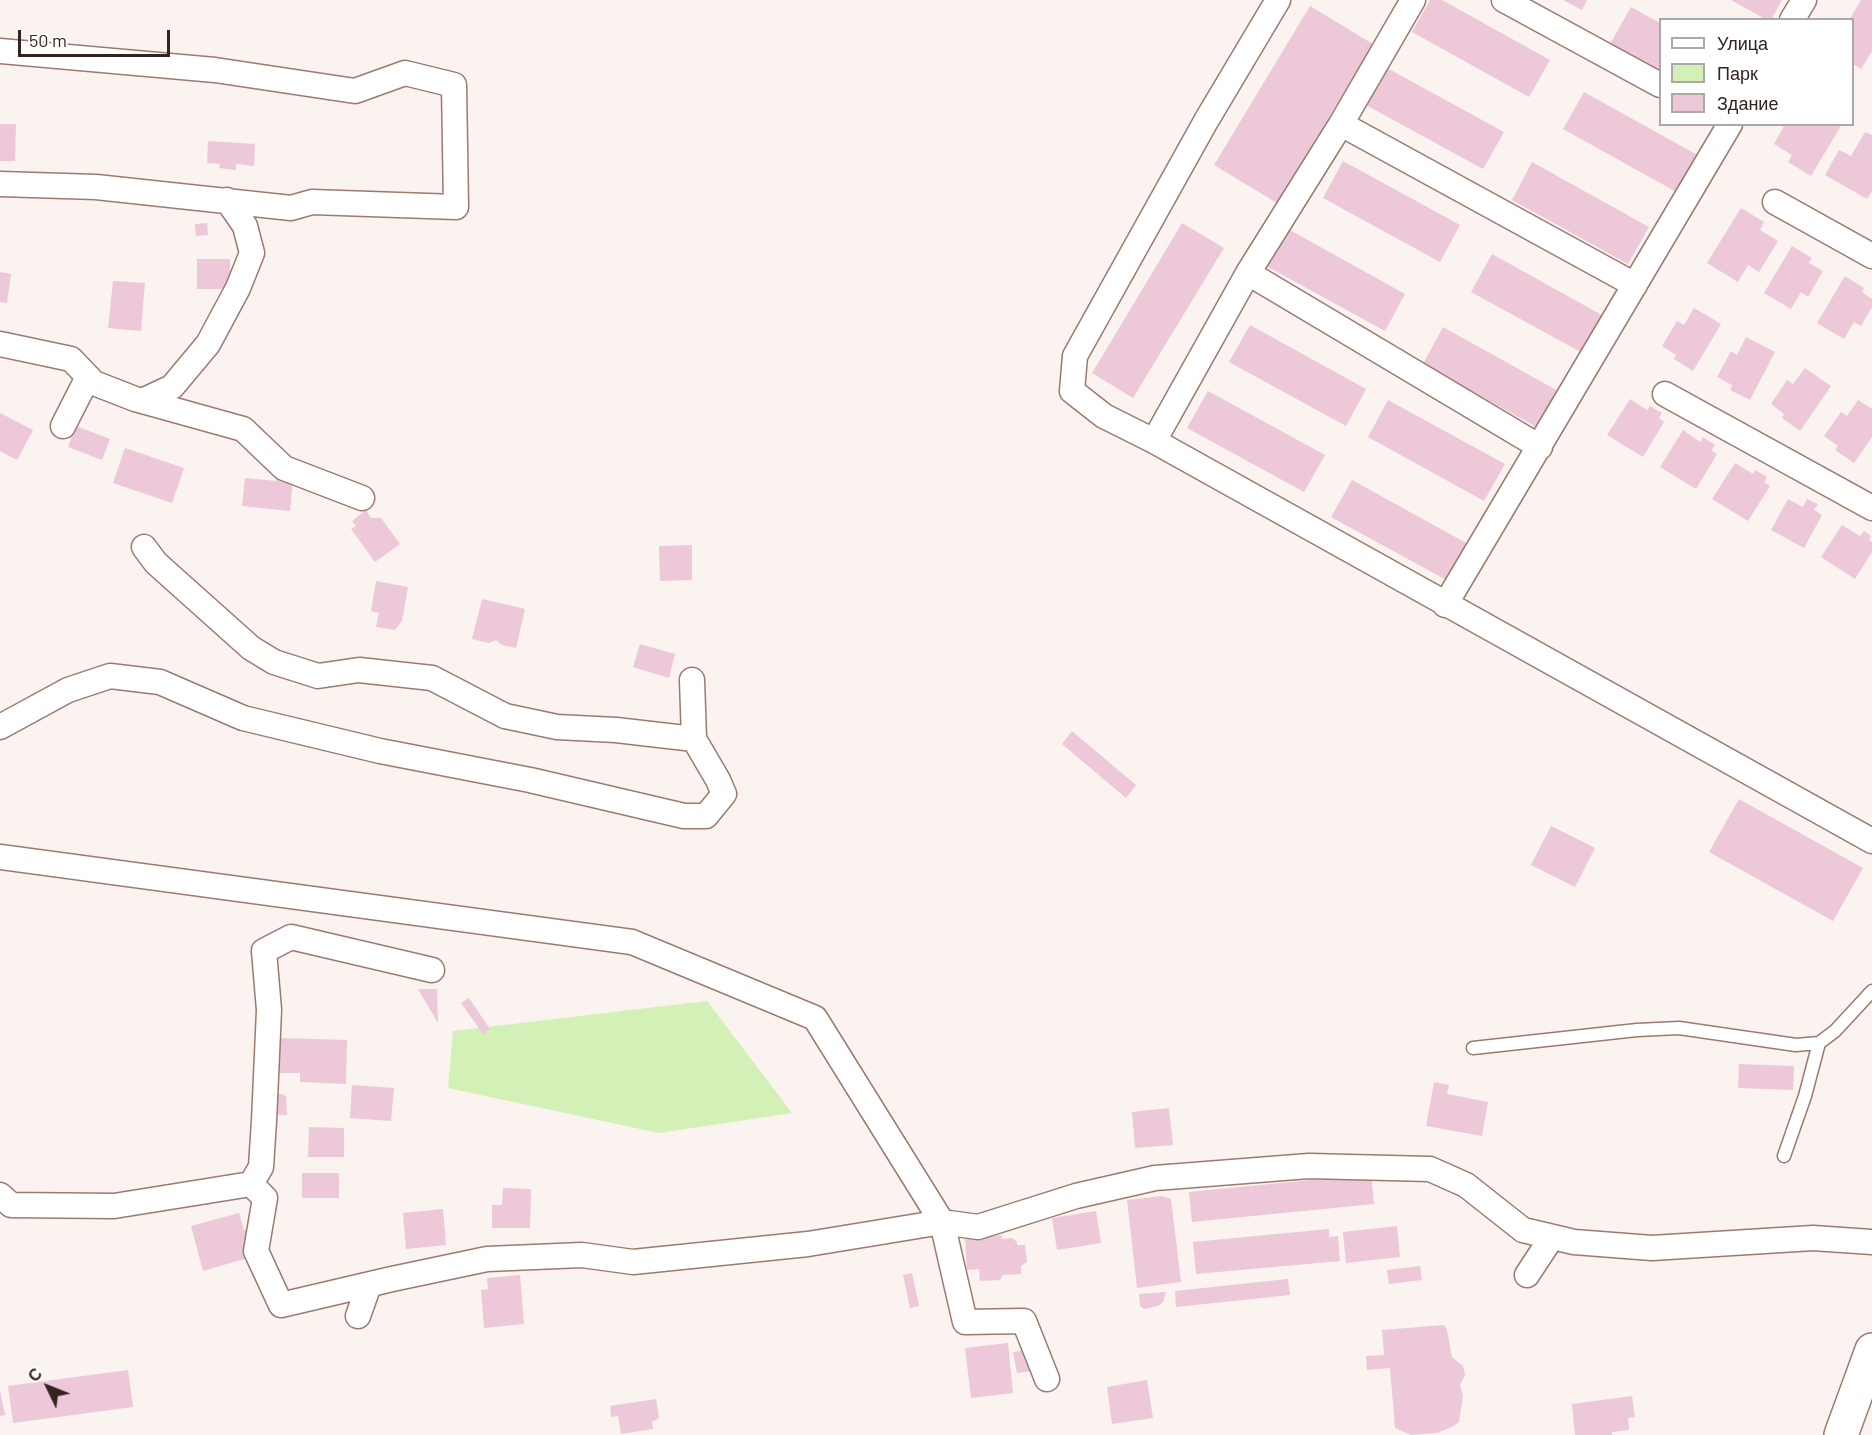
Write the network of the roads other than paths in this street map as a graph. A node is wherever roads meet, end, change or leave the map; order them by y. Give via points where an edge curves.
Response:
1 (1278, 0) edge
2 (1413, 0) edge
3 (1504, 0) edge
4 (1804, 0) edge
5 (1793, 18) edge
6 (0, 51) edge
7 (1659, 84) edge
8 (1341, 124) junction
9 (1729, 126) edge
10 (0, 184) edge
11 (227, 200) junction
12 (1775, 202) dead end
13 (1872, 256) edge
14 (1248, 273) junction
15 (1635, 285) junction
16 (0, 344) edge
17 (88, 377) junction
18 (1665, 394) dead end
19 (142, 401) junction
20 (63, 426) dead end
21 (1154, 441) junction
22 (1540, 447) junction
23 (362, 498) dead end
24 (1872, 508) edge
25 (144, 547) dead end
26 (1445, 605) junction
27 (692, 680) dead end
28 (0, 727) edge
29 (694, 739) junction
30 (1872, 841) edge
31 (0, 857) edge
32 (432, 970) dead end
33 (1872, 991) edge
34 (1819, 1043) junction
35 (1473, 1048) dead end
36 (1784, 1156) dead end
37 (251, 1184) junction
38 (0, 1195) edge
39 (942, 1222) junction
40 (1552, 1237) junction
41 (1872, 1242) edge
42 (1527, 1275) dead end
43 (369, 1285) junction
44 (358, 1316) dead end
45 (1872, 1350) edge
46 (1047, 1379) dead end
47 (1841, 1435) edge

1 - 21 street via 1075,356 1072,391 1104,416
2 - 8 street
3 - 7 street
4 - 5 street
6 - 11 street via 215,70 355,91 405,73 454,85 456,207 312,202 291,208
8 - 14 street
8 - 15 street
9 - 15 street
10 - 11 street via 96,187
11 - 19 street via 245,226 252,253 238,288 208,344 172,387
12 - 13 street
14 - 21 street
14 - 22 street
15 - 22 street
16 - 17 street via 71,359
17 - 19 street via 94,383
17 - 20 street
18 - 24 street
19 - 23 street via 243,429 284,468
21 - 26 street
22 - 26 street
25 - 29 street via 156,563 251,648 274,662 318,676 359,670 432,678 505,717 557,727
26 - 30 street
27 - 29 street
28 - 29 street via 68,690 110,676 160,682 254,721 684,816 706,816 724,794
31 - 39 street via 632,942 816,1018
32 - 37 street via 291,937 264,951 269,1010 264,1121 261,1167
33 - 34 lane
34 - 35 lane via 1796,1045 1679,1028
34 - 36 lane
37 - 38 street via 114,1206 11,1205
37 - 43 street via 265,1198 256,1251 282,1305
39 - 40 street via 978,1227 1076,1196 1155,1178 1309,1166 1430,1169 1466,1185 1523,1230
39 - 43 street via 808,1244 633,1262 582,1255 487,1259
39 - 46 street via 966,1322 1024,1321
40 - 41 street via 1652,1248 1813,1238
40 - 42 street
43 - 44 street
45 - 47 main road

